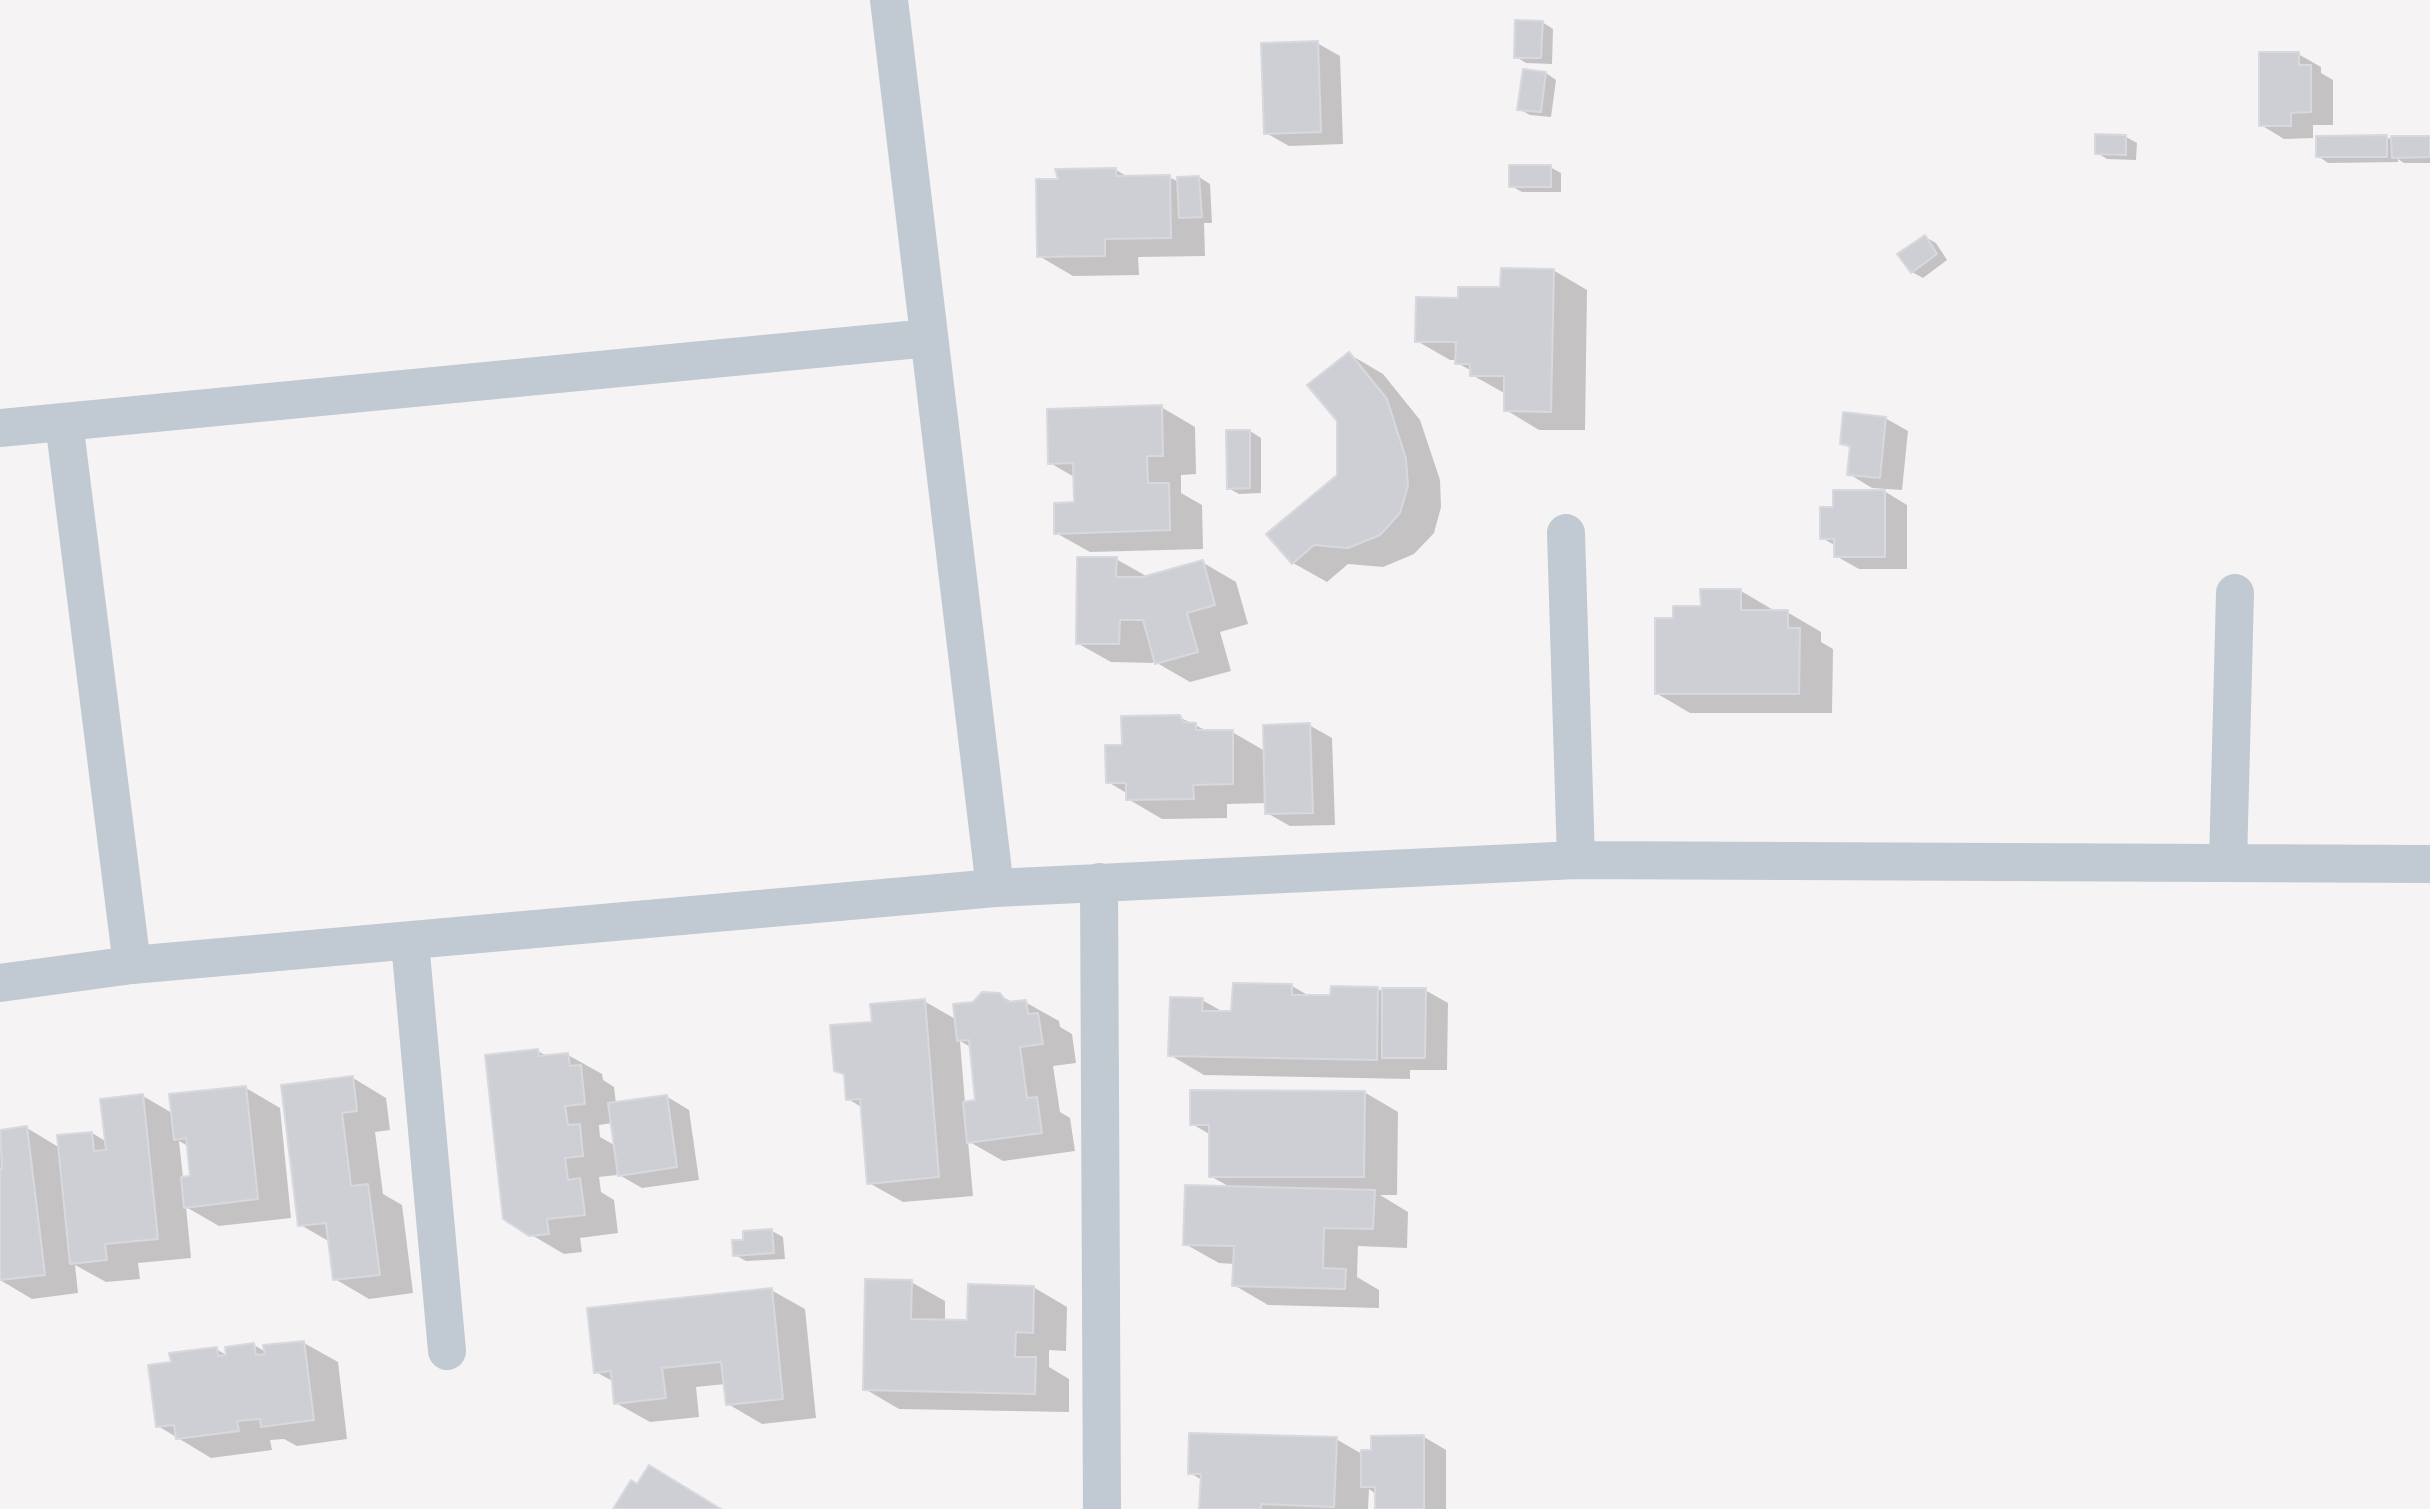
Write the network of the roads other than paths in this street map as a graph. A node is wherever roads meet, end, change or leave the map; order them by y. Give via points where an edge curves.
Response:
1 (889, 0) edge
2 (929, 338) junction
3 (64, 422) junction
4 (0, 428) edge
5 (1566, 533) dead end
6 (2235, 593) dead end
7 (1576, 860) junction
8 (2228, 863) junction
9 (2430, 863) edge
10 (1099, 882) junction
11 (995, 888) junction
12 (410, 942) junction
13 (132, 965) junction
14 (0, 983) edge
15 (447, 1351) dead end
16 (1102, 1509) edge

1 - 2 street
2 - 3 street
2 - 11 street
3 - 4 street
3 - 13 street
5 - 7 street
6 - 8 street
7 - 8 street
7 - 10 street
8 - 9 street
10 - 11 street
10 - 16 street
11 - 12 street
12 - 13 street
12 - 15 street
13 - 14 street

